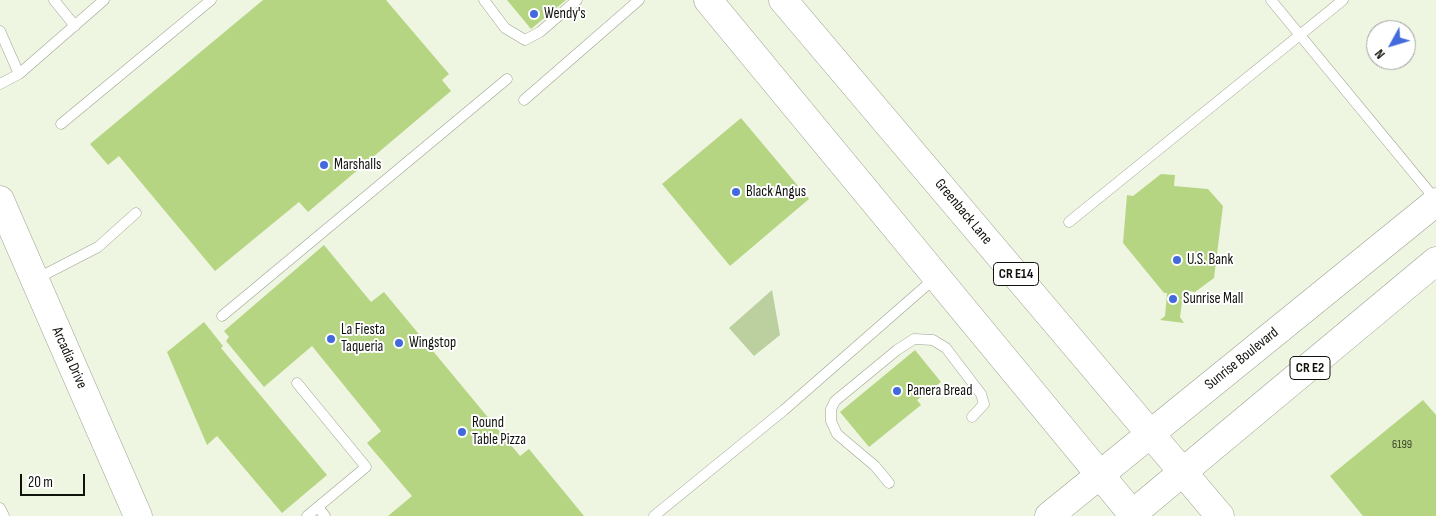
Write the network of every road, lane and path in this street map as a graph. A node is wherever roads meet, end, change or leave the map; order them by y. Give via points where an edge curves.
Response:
1 (54, 0) edge
2 (104, 0) edge
3 (211, 0) edge
4 (484, 0) edge
5 (577, 0) edge
6 (639, 0) edge
7 (708, 0) edge
8 (783, 0) edge
9 (1272, 0) edge
10 (1343, 0) edge
11 (75, 26) junction
12 (0, 31) edge
13 (1299, 34) junction
14 (20, 74) junction
15 (507, 79) dead end
16 (0, 84) edge
17 (524, 100) dead end
18 (61, 124) dead end
19 (0, 200) edge
20 (1436, 201) edge
21 (136, 213) dead end
22 (1069, 222) dead end
23 (1436, 261) edge
24 (935, 278) junction
25 (35, 279) junction
26 (222, 316) dead end
27 (297, 383) dead end
28 (972, 416) dead end
29 (1150, 434) junction
30 (1184, 473) junction
31 (1101, 475) junction
32 (889, 483) dead end
33 (318, 507) junction
34 (0, 508) edge
35 (1132, 515) edge
36 (4, 516) edge
37 (138, 516) edge
38 (307, 516) edge
39 (325, 516) edge
40 (654, 516) edge
41 (1049, 516) edge
42 (1220, 516) edge

1 - 11 lane
2 - 11 lane
3 - 18 lane
4 - 5 lane via 505,28 525,40 540,32
6 - 17 lane
7 - 24 main road
8 - 29 main road, Greenback Lane / CR E14
9 - 13 lane
10 - 13 lane
11 - 14 lane
12 - 14 lane
13 - 20 lane
13 - 22 lane
14 - 16 lane
15 - 26 lane
19 - 25 main road, Arcadia Drive
20 - 29 main road, Sunrise Boulevard
21 - 25 lane via 98,246
23 - 30 main road, CR E2
24 - 31 main road
24 - 40 lane via 784,410
25 - 37 main road, Arcadia Drive
27 - 33 lane via 366,467
28 - 32 lane via 984,404 982,394 946,348 933,340 914,339 897,350 835,401 831,409 831,420 837,434 875,466
29 - 30 main road, Greenback Lane / CR E14
29 - 31 main road, Sunrise Boulevard
30 - 35 main road, CR E2
30 - 42 main road, Greenback Lane / CR E14
31 - 35 main road
31 - 41 main road, Sunrise Boulevard
33 - 38 lane
33 - 39 lane
34 - 36 lane

